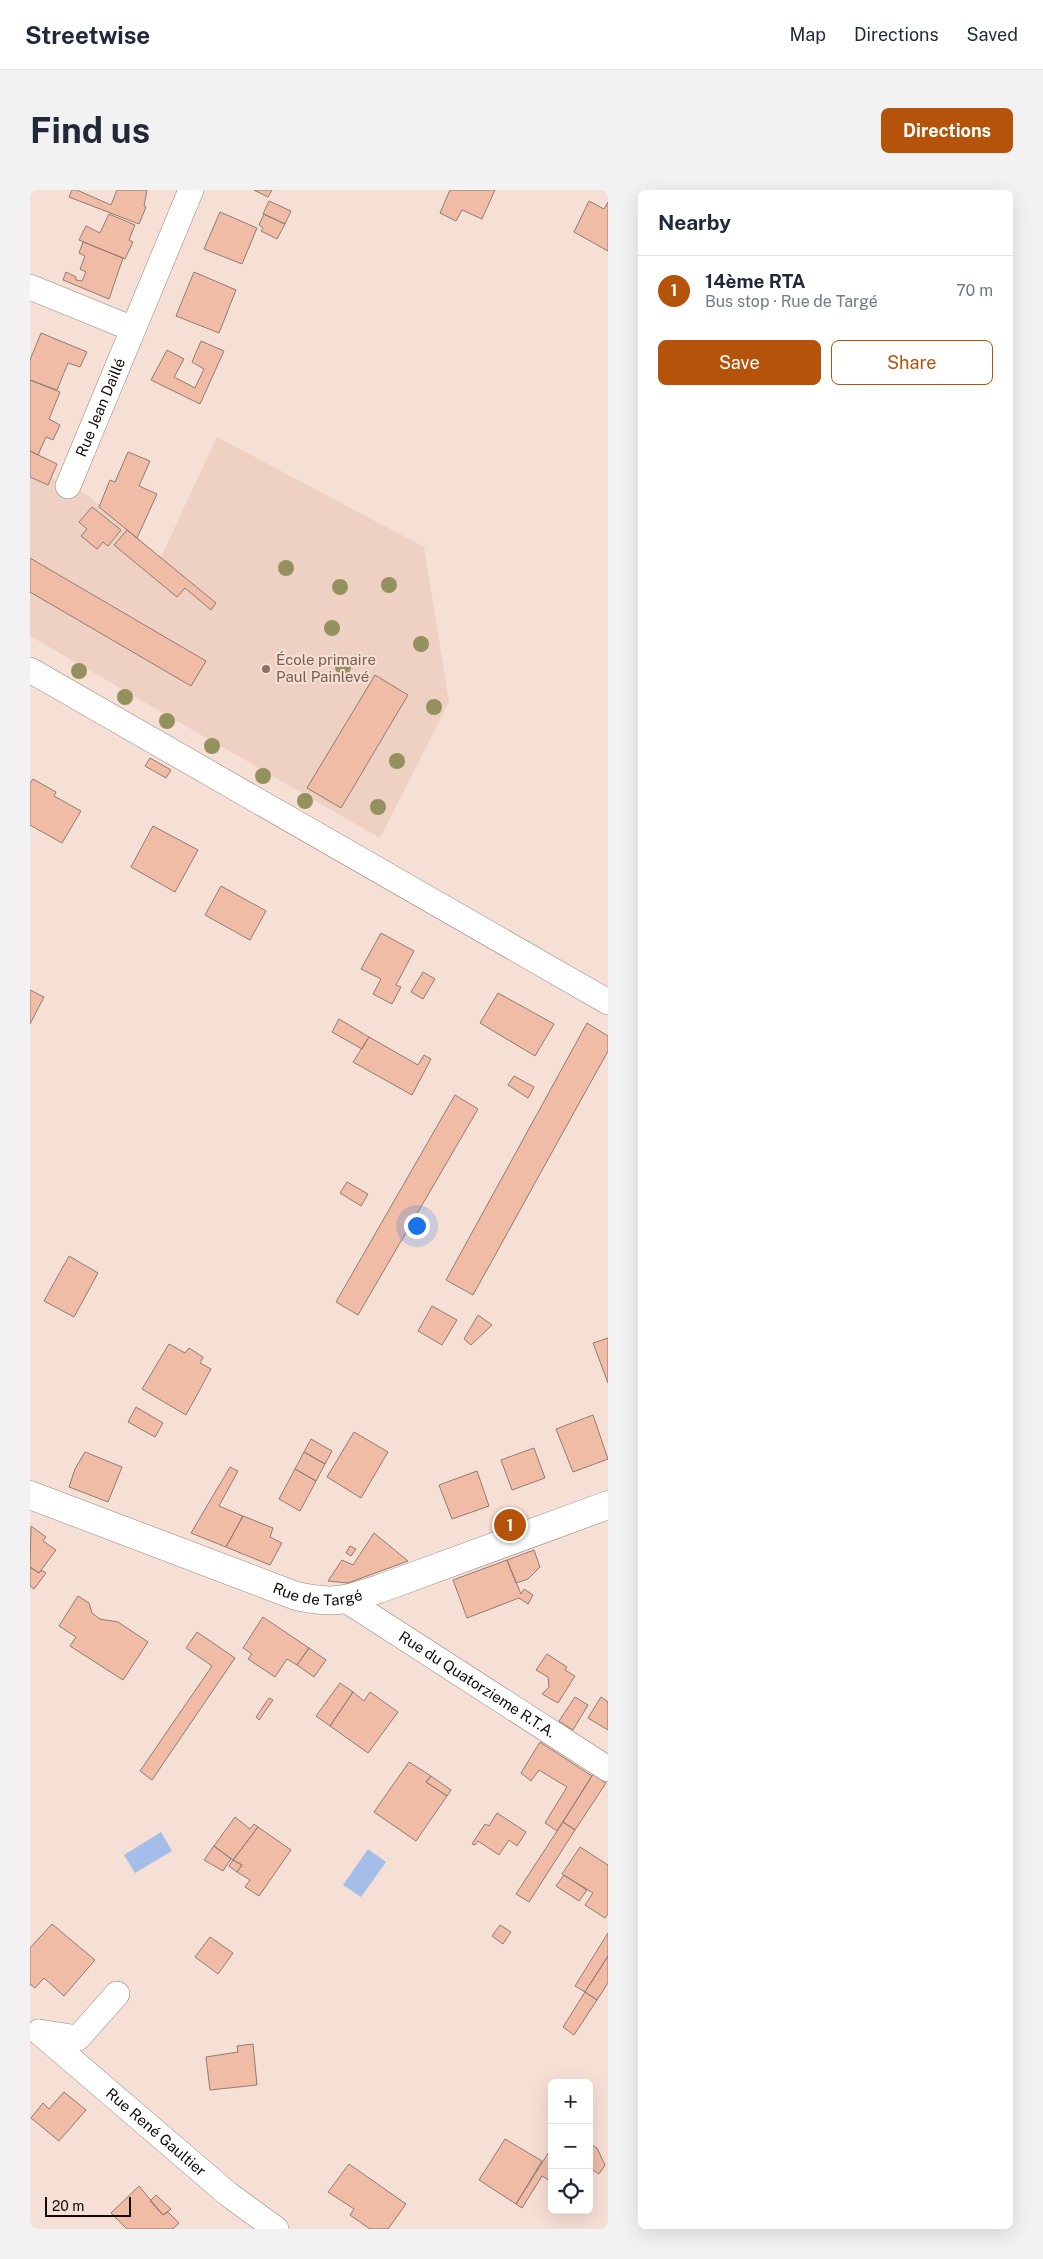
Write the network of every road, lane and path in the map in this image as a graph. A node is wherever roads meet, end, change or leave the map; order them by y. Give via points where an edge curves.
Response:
1 (191, 190) edge
2 (30, 287) edge
3 (133, 330) junction
4 (68, 486) dead end
5 (30, 670) edge
6 (608, 1002) edge
7 (30, 1495) edge
8 (608, 1505) edge
9 (346, 1600) junction
10 (608, 1769) edge
11 (117, 1994) dead end
12 (33, 2033) edge
13 (276, 2229) edge

1 - 3 street, Rue Jean Daillé
2 - 3 street
3 - 4 street, Rue Jean Daillé
5 - 6 street
7 - 9 street, Rue de Targé via 296,1596 323,1602
8 - 9 street, Rue de Targé
9 - 10 street, Rue du Quatorzieme R.T.A.
11 - 12 street via 78,2038
12 - 13 street, Rue René Gaultier via 228,2194

